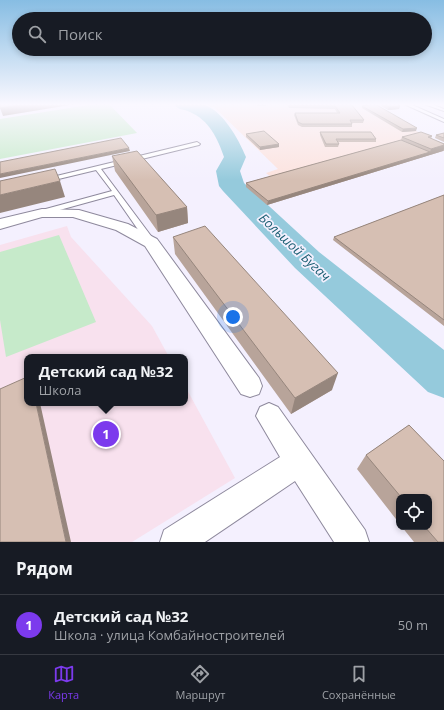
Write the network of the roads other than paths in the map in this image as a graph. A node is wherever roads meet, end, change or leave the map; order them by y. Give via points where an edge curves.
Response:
1 (197, 144) dead end
2 (97, 168) junction
3 (37, 182) edge
4 (116, 192) junction
5 (42, 213) junction
6 (0, 224) edge
7 (151, 243) junction
8 (250, 386) dead end
9 (269, 416) dead end
10 (299, 462) junction
11 (176, 542) edge
12 (353, 542) edge

1 - 2 lane
2 - 3 lane
2 - 4 lane
4 - 5 lane
4 - 7 lane
5 - 6 street
5 - 7 street via 74,213 122,227
7 - 8 street
9 - 10 street
10 - 11 street
10 - 12 street

